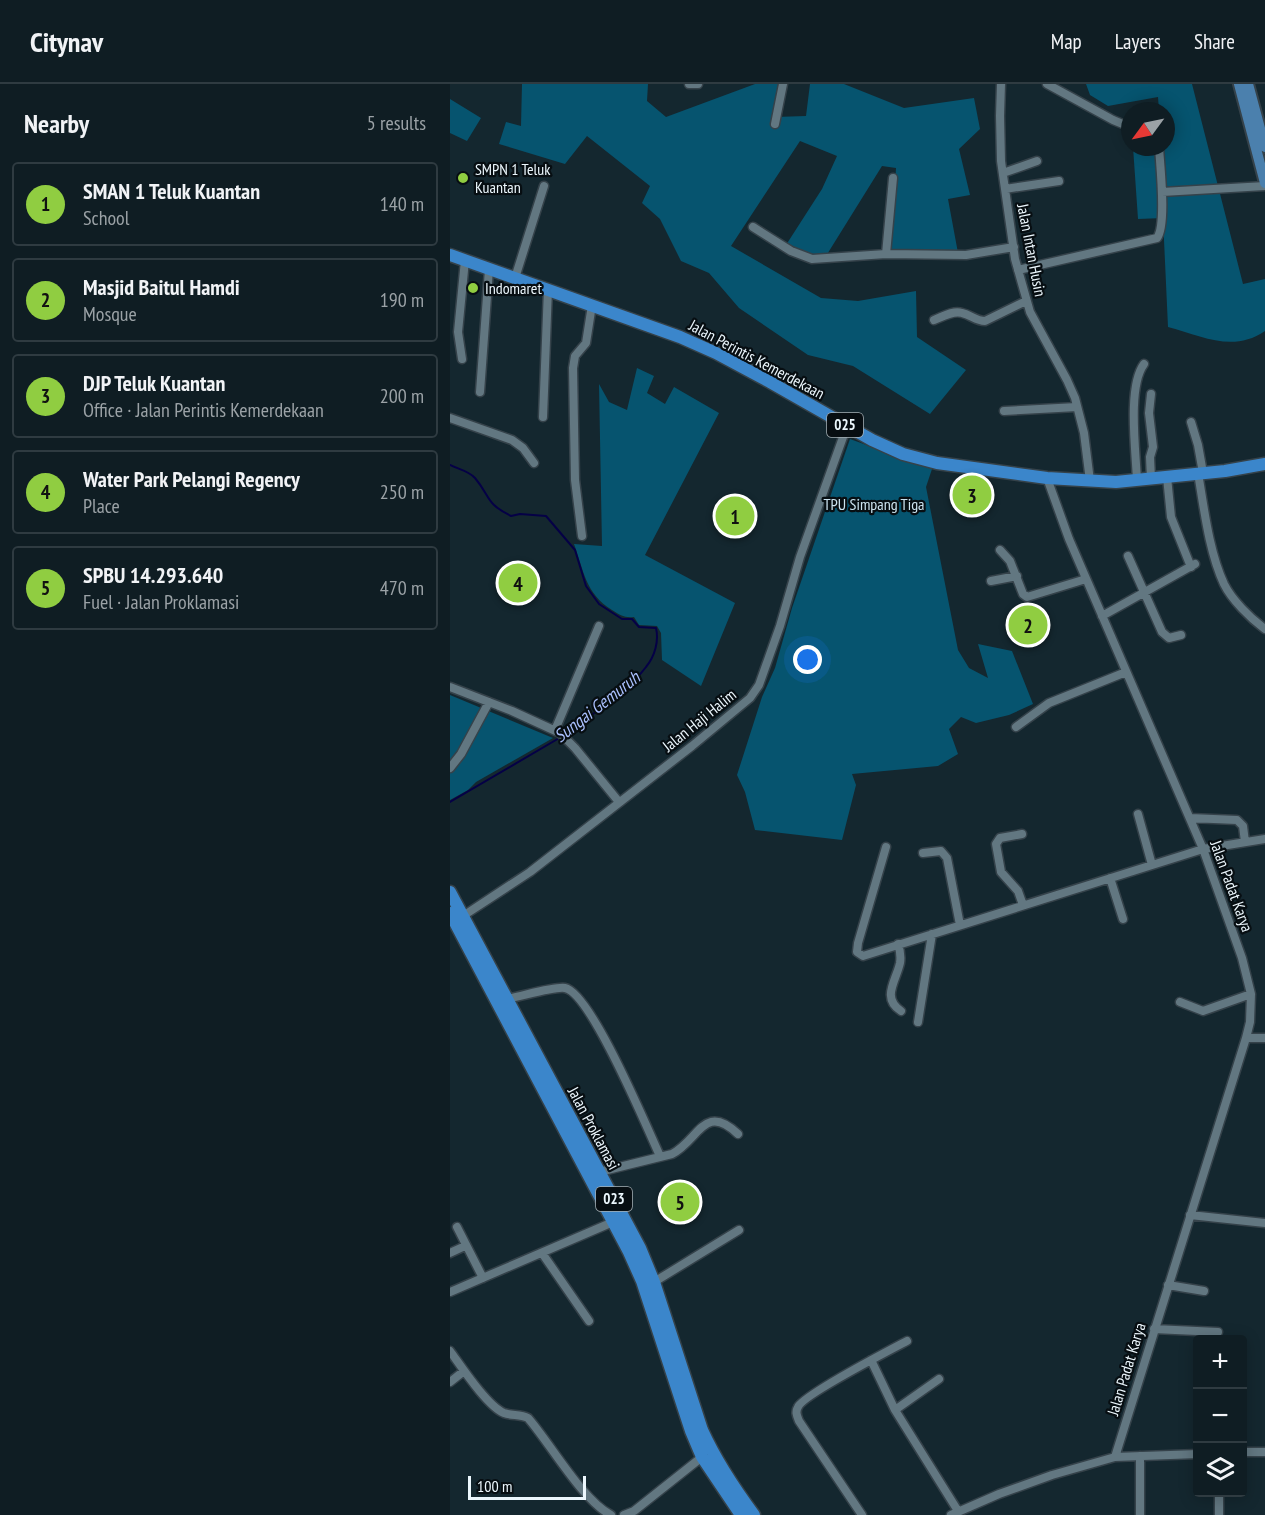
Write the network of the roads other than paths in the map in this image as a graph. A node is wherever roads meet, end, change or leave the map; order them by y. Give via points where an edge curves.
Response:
1 (689, 84) edge
2 (698, 84) edge
3 (783, 84) edge
4 (1001, 84) edge
5 (1047, 84) edge
6 (1239, 84) edge
7 (1248, 84) edge
8 (1121, 123) edge
9 (775, 124) dead end
10 (1263, 133) edge
11 (1265, 147) edge
12 (1160, 156) edge
13 (1037, 161) dead end
14 (1003, 173) junction
15 (893, 178) dead end
16 (1059, 181) dead end
17 (1265, 185) edge
18 (544, 186) dead end
19 (1005, 189) junction
20 (1162, 192) junction
21 (753, 227) dead end
22 (1014, 247) junction
23 (886, 254) junction
24 (450, 255) edge
25 (465, 260) junction
26 (489, 268) junction
27 (1018, 270) junction
28 (515, 278) junction
29 (548, 289) junction
30 (1026, 301) junction
31 (592, 304) junction
32 (934, 320) dead end
33 (462, 359) dead end
34 (1144, 364) dead end
35 (480, 392) dead end
36 (1151, 394) dead end
37 (1077, 407) junction
38 (1004, 411) dead end
39 (543, 417) dead end
40 (450, 418) edge
41 (1191, 422) dead end
42 (847, 426) junction
43 (534, 463) dead end
44 (1265, 464) edge
45 (1200, 473) junction
46 (1167, 477) junction
47 (1047, 478) junction
48 (1151, 479) junction
49 (1137, 480) junction
50 (1090, 481) junction
51 (582, 536) dead end
52 (999, 550) dead end
53 (1128, 556) dead end
54 (1017, 576) junction
55 (1086, 579) junction
56 (991, 582) dead end
57 (1144, 593) junction
58 (1102, 616) junction
59 (599, 626) dead end
60 (1265, 629) edge
61 (1180, 635) dead end
62 (1126, 672) junction
63 (450, 687) edge
64 (489, 702) junction
65 (1016, 728) dead end
66 (560, 734) junction
67 (450, 768) edge
68 (619, 802) junction
69 (1138, 814) dead end
70 (1190, 818) junction
71 (1022, 834) dead end
72 (1265, 839) edge
73 (1245, 843) junction
74 (886, 847) dead end
75 (1203, 849) junction
76 (923, 853) dead end
77 (1152, 865) junction
78 (1110, 878) junction
79 (450, 892) edge
80 (1023, 904) junction
81 (450, 913) edge
82 (463, 916) junction
83 (1123, 919) dead end
84 (960, 925) junction
85 (932, 934) junction
86 (898, 944) junction
87 (1251, 994) junction
88 (506, 999) junction
89 (1180, 1002) dead end
90 (901, 1011) dead end
91 (918, 1023) dead end
92 (1246, 1038) junction
93 (1265, 1038) edge
94 (738, 1134) dead end
95 (579, 1144) junction
96 (660, 1156) junction
97 (599, 1172) junction
98 (1190, 1215) junction
99 (613, 1222) junction
100 (1265, 1223) edge
101 (457, 1227) dead end
102 (739, 1230) dead end
103 (465, 1246) junction
104 (450, 1253) edge
105 (542, 1253) junction
106 (483, 1278) junction
107 (654, 1282) junction
108 (1168, 1285) junction
109 (1204, 1291) dead end
110 (450, 1292) edge
111 (589, 1321) dead end
112 (1154, 1329) junction
113 (1218, 1332) dead end
114 (907, 1341) dead end
115 (450, 1351) edge
116 (871, 1360) junction
117 (464, 1371) junction
118 (939, 1379) dead end
119 (450, 1382) edge
120 (686, 1399) junction
121 (894, 1410) junction
122 (1247, 1452) edge
123 (1265, 1452) edge
124 (1193, 1454) edge
125 (1140, 1456) junction
126 (702, 1457) junction
127 (1114, 1457) junction
128 (1219, 1497) edge
129 (954, 1513) edge
130 (605, 1514) edge
131 (624, 1515) edge
132 (741, 1515) edge
133 (754, 1515) edge
134 (862, 1515) edge
135 (1140, 1515) edge
136 (1219, 1515) edge

1 - 2 street
3 - 9 street
4 - 14 street, Jalan Intan Husin via 999,141
5 - 8 street
6 - 17 main road
7 - 10 main road
10 - 11 main road
12 - 20 street
13 - 14 street
14 - 19 street, Jalan Intan Husin
15 - 23 street
16 - 19 street
17 - 20 street
18 - 28 street
19 - 22 street, Jalan Intan Husin
20 - 27 street via 1161,229 1157,238
21 - 23 street via 812,260
22 - 23 street via 966,255
22 - 27 street, Jalan Intan Husin
24 - 25 highway, Jalan Perintis Kemerdekaan / 025
25 - 26 highway, Jalan Perintis Kemerdekaan / 025
25 - 33 street via 458,332
26 - 28 highway, Jalan Perintis Kemerdekaan / 025
26 - 35 street
27 - 30 street, Jalan Intan Husin
28 - 29 highway, Jalan Perintis Kemerdekaan / 025
29 - 31 highway, Jalan Perintis Kemerdekaan / 025
29 - 39 street
30 - 32 street via 985,321 955,312
30 - 37 street, Jalan Intan Husin
31 - 42 highway, Jalan Perintis Kemerdekaan / 025 via 716,353
31 - 51 street via 586,344 575,357 573,368 575,480
34 - 49 street via 1136,379 1134,404
36 - 48 street
37 - 38 street
37 - 50 street, Jalan Intan Husin
40 - 43 street via 512,440
41 - 45 street
42 - 47 highway, Jalan Perintis Kemerdekaan / 025 via 903,454 937,463
42 - 68 street, Jalan Haji Halim via 759,685 750,699
44 - 45 highway, Jalan Perintis Kemerdekaan / 025
45 - 46 highway, Jalan Perintis Kemerdekaan / 025
45 - 60 street via 1224,584
46 - 48 highway, Jalan Perintis Kemerdekaan / 025
46 - 57 street via 1171,517 1193,566
47 - 50 highway, Jalan Perintis Kemerdekaan / 025
47 - 55 street, Jalan Padat Karya
48 - 49 highway, Jalan Perintis Kemerdekaan / 025
49 - 50 highway, Jalan Perintis Kemerdekaan / 025
52 - 54 street
53 - 57 street
54 - 55 street via 1023,594 1029,597
54 - 56 street
55 - 58 street, Jalan Padat Karya
57 - 58 street
57 - 61 street via 1162,633 1168,638
58 - 62 street, Jalan Padat Karya
59 - 66 street
62 - 65 street via 1049,703
62 - 70 street, Jalan Padat Karya
63 - 64 street
64 - 66 street
64 - 67 street
66 - 68 street
68 - 82 street, Jalan Haji Halim via 530,872
69 - 77 street
70 - 73 street via 1237,820 1243,826
70 - 75 street, Jalan Padat Karya
71 - 80 street via 1000,838 996,844 1001,872 1018,891
72 - 73 street
73 - 75 street
74 - 86 street via 857,950 863,956
75 - 77 street
75 - 87 street, Jalan Padat Karya
76 - 84 street via 939,851 947,858
77 - 78 street
78 - 80 street
78 - 83 street
79 - 82 highway, Jalan Proklamasi / 023
80 - 84 street
81 - 95 highway, Jalan Proklamasi / 023
82 - 88 highway, Jalan Proklamasi / 023
84 - 85 street
85 - 86 street
85 - 91 street
86 - 90 street via 900,960 890,996
87 - 89 street via 1203,1011
87 - 92 street, Jalan Padat Karya
88 - 95 highway, Jalan Proklamasi / 023
88 - 96 street via 565,988 574,992 619,1066
92 - 93 street
92 - 98 street, Jalan Padat Karya
94 - 96 street via 724,1123 709,1123 676,1152
95 - 97 highway, Jalan Proklamasi / 023
95 - 99 highway, Jalan Proklamasi / 023
96 - 97 street
97 - 107 highway, Jalan Proklamasi / 023
98 - 100 street
98 - 108 street, Jalan Padat Karya
99 - 105 street
99 - 120 highway, Jalan Proklamasi / 023 via 642,1281
101 - 103 street
102 - 107 street
103 - 104 street
103 - 106 street
105 - 106 street
105 - 111 street
106 - 110 street
107 - 120 highway, Jalan Proklamasi / 023
108 - 109 street
108 - 112 street, Jalan Padat Karya
112 - 113 street
112 - 127 street, Jalan Padat Karya
114 - 116 street
115 - 117 street
116 - 121 street
116 - 134 street via 796,1409 799,1420
117 - 119 street
117 - 130 street via 498,1409 528,1418
118 - 121 street
120 - 126 highway, Jalan Proklamasi / 023
120 - 133 highway, Jalan Proklamasi / 023 via 712,1451
121 - 129 street
122 - 123 street
124 - 125 street
125 - 127 street
125 - 135 street
126 - 131 street
126 - 132 highway, Jalan Proklamasi / 023
127 - 129 street via 1052,1474
128 - 136 street

